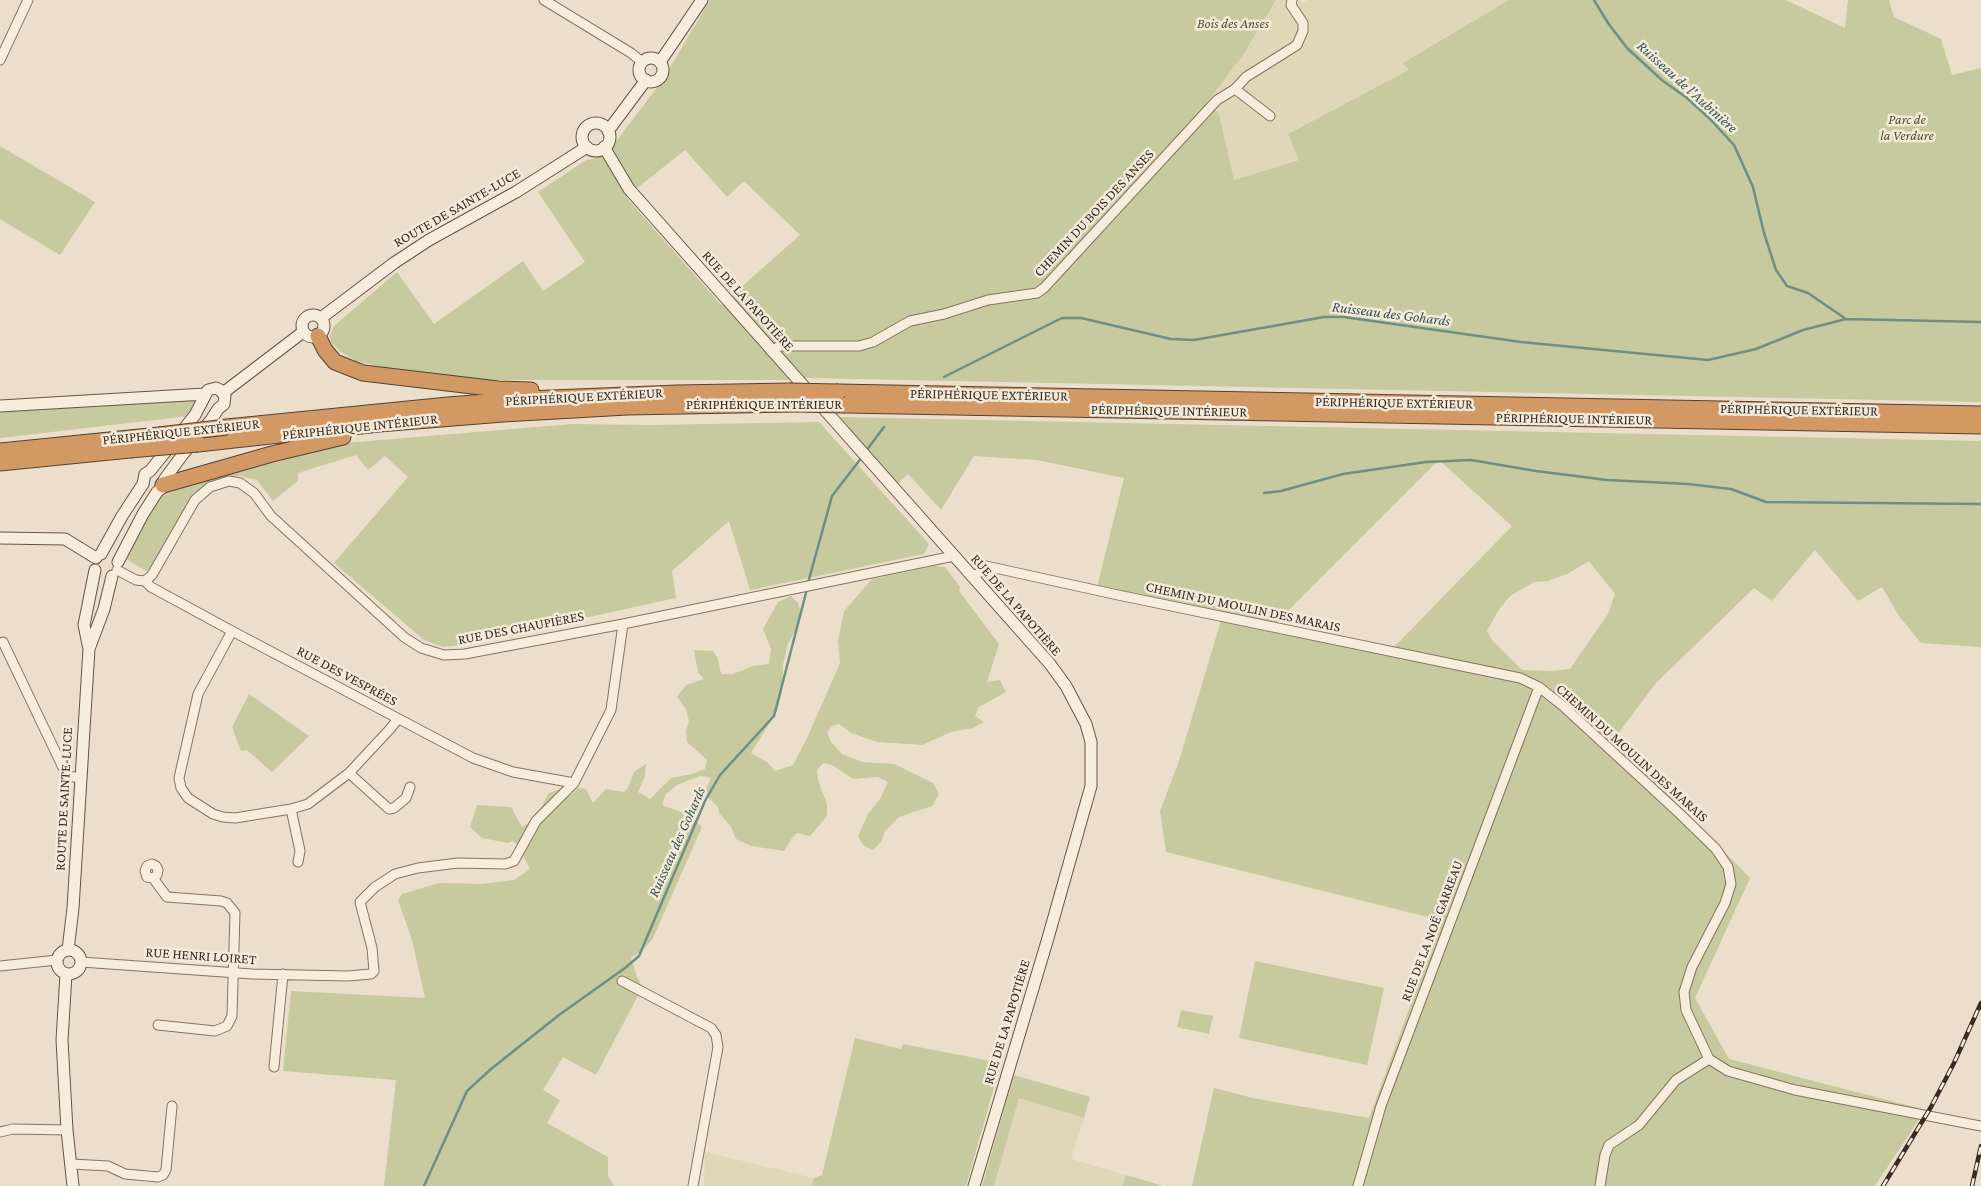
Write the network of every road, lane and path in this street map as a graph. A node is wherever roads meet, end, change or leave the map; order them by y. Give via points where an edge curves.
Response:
1 (28, 0) edge
2 (544, 0) edge
3 (702, 0) edge
4 (1292, 0) edge
5 (0, 60) edge
6 (642, 62) junction
7 (660, 62) junction
8 (646, 80) junction
9 (1235, 88) junction
10 (1270, 116) dead end
11 (608, 130) junction
12 (587, 148) junction
13 (604, 148) junction
14 (321, 318) junction
15 (303, 332) junction
16 (318, 336) junction
17 (771, 351) junction
18 (224, 393) junction
19 (205, 397) junction
20 (552, 397) junction
21 (792, 398) junction
22 (842, 398) junction
23 (0, 406) edge
24 (218, 409) junction
25 (1981, 414) edge
26 (379, 424) junction
27 (1981, 426) edge
28 (0, 451) edge
29 (0, 463) edge
30 (150, 471) junction
31 (142, 484) junction
32 (161, 486) junction
33 (0, 538) edge
34 (954, 556) junction
35 (97, 561) junction
36 (116, 569) junction
37 (973, 578) junction
38 (145, 581) junction
39 (623, 624) junction
40 (232, 631) junction
41 (4, 642) dead end
42 (89, 649) junction
43 (1538, 687) junction
44 (398, 719) junction
45 (349, 773) junction
46 (81, 778) junction
47 (574, 783) junction
48 (410, 787) dead end
49 (292, 809) junction
50 (298, 862) dead end
51 (153, 878) dead end
52 (68, 950) junction
53 (57, 960) junction
54 (81, 962) junction
55 (0, 966) edge
56 (234, 972) junction
57 (66, 974) junction
58 (283, 974) junction
59 (622, 981) dead end
60 (158, 1025) dead end
61 (1709, 1059) junction
62 (274, 1067) dead end
63 (172, 1106) dead end
64 (1981, 1126) edge
65 (67, 1130) junction
66 (0, 1132) edge
67 (72, 1164) junction
68 (74, 1186) edge
69 (693, 1186) edge
70 (974, 1186) edge
71 (1358, 1186) edge
72 (1600, 1186) edge

1 - 5 street
2 - 6 street
3 - 7 street
4 - 9 street, CHEMIN DU BOIS DES ANSES via 1304,23 1297,45
6 - 7 street via 652,58
6 - 8 street via 639,72
7 - 8 street via 661,75 656,80
8 - 11 street
9 - 10 street
9 - 17 street, CHEMIN DU BOIS DES ANSES via 1217,100 1056,277 1037,292 988,300 910,321 873,342 859,346 780,346
11 - 12 street via 600,123 586,126 582,136
11 - 13 street via 609,141
12 - 13 street
12 - 14 street, ROUTE DE SAINTE-LUCE via 422,244
13 - 17 street, RUE DE LA PAPOTIÈRE via 629,189
14 - 15 street via 307,316 302,324
14 - 16 street via 324,328
15 - 16 street via 308,336
15 - 18 street
16 - 20 highway via 324,350 335,362 363,374 540,391
17 - 34 street, RUE DE LA PAPOTIÈRE
18 - 19 street via 212,388
18 - 24 street via 225,400
19 - 23 street via 200,393
19 - 24 street via 209,407
19 - 30 street, ROUTE DE SAINTE-LUCE via 195,415
20 - 21 highway, PÉRIPHÉRIQUE EXTÉRIEUR via 709,392
20 - 28 highway, PÉRIPHÉRIQUE EXTÉRIEUR, bridge
21 - 22 highway, PÉRIPHÉRIQUE INTÉRIEUR, bridge
21 - 26 highway, PÉRIPHÉRIQUE INTÉRIEUR
22 - 25 highway, PÉRIPHÉRIQUE EXTÉRIEUR
22 - 27 highway, PÉRIPHÉRIQUE INTÉRIEUR
24 - 32 street, ROUTE DE SAINTE-LUCE
26 - 29 highway, PÉRIPHÉRIQUE INTÉRIEUR, bridge
26 - 32 highway via 366,433 316,442
30 - 31 street, ROUTE DE SAINTE-LUCE
30 - 32 street via 160,473
31 - 32 street via 148,491
31 - 35 street, ROUTE DE SAINTE-LUCE
32 - 36 street, ROUTE DE SAINTE-LUCE
33 - 35 street via 65,539
34 - 37 street, RUE DE LA PAPOTIÈRE
34 - 39 street, RUE DES CHAUPIÈRES
35 - 36 street via 112,554
35 - 36 street via 103,577
35 - 42 street, ROUTE DE SAINTE-LUCE via 84,625
36 - 38 street, RUE DES VESPRÉES via 136,580
36 - 42 street, ROUTE DE SAINTE-LUCE
37 - 43 street, CHEMIN DU MOULIN DES MARAIS via 986,566 1520,678
37 - 70 street, RUE DE LA PAPOTIÈRE via 1066,686 1086,724 1092,765 1091,786
38 - 39 street, RUE DES CHAUPIÈRES via 152,575 195,500 215,484 233,481 254,493 271,516 404,637 429,651 465,654
38 - 40 street, RUE DES VESPRÉES
39 - 47 street via 611,710
40 - 44 street, RUE DES VESPRÉES
40 - 49 street via 198,694 180,768 181,788 188,798 223,817
41 - 46 street via 68,776
42 - 46 street, ROUTE DE SAINTE-LUCE
43 - 61 street, CHEMIN DU MOULIN DES MARAIS via 1555,698 1639,776 1716,849 1728,867 1730,884 1725,903 1692,967 1684,992 1686,1010
43 - 71 street, RUE DE LA NOË GARREAU via 1383,1100
44 - 45 street
44 - 47 street, RUE DES VESPRÉES via 473,758 513,772
45 - 48 street via 389,809 406,798
45 - 49 street via 308,804
46 - 52 street, ROUTE DE SAINTE-LUCE
47 - 58 street, RUE HENRI LOIRET via 536,822 514,861 506,864 452,864 404,871 375,887 360,902 372,948 374,971 368,976
49 - 50 street via 300,851
51 - 56 street via 167,897 221,900 232,908 235,913
52 - 53 street via 62,952
52 - 54 street via 79,954
53 - 55 street
53 - 57 street via 58,967
54 - 56 street, RUE HENRI LOIRET
54 - 57 street via 76,972
56 - 58 street, RUE HENRI LOIRET
56 - 60 street via 232,1016 227,1026 216,1031
57 - 65 street via 62,1024
58 - 62 street
59 - 69 street via 696,1019 716,1035 718,1047
61 - 64 street via 1728,1071 1795,1090
61 - 72 street via 1676,1080 1639,1125 1609,1145
63 - 67 street via 164,1175 125,1174 108,1166
65 - 66 street via 13,1129
65 - 67 street
67 - 68 street

